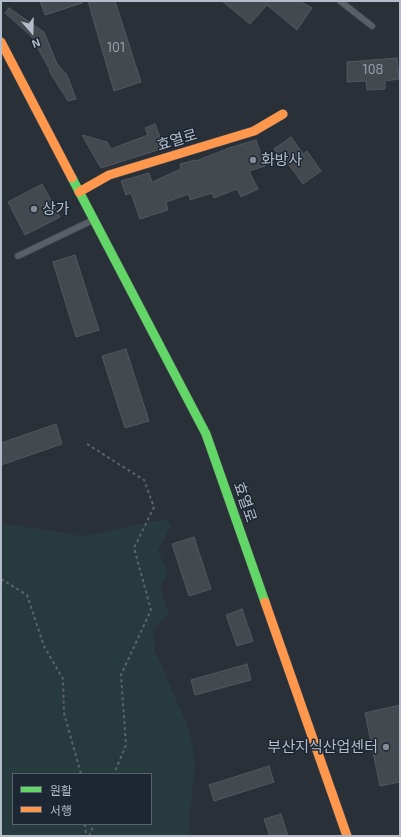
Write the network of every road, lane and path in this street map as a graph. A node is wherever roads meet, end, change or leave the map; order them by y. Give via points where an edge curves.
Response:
1 (340, 1) edge
2 (372, 26) dead end
3 (1, 42) edge
4 (283, 114) dead end
5 (79, 192) junction
6 (94, 220) junction
7 (18, 256) dead end
8 (86, 444) dead end
9 (1, 579) edge
10 (81, 773) edge
11 (114, 773) edge
12 (85, 825) edge
13 (94, 825) edge
14 (86, 836) edge
15 (89, 836) edge
16 (347, 836) edge

1 - 2 lane
3 - 5 main road, 효열로
4 - 5 main road, 효열로 via 254,131 109,176
5 - 6 main road, 효열로
6 - 7 lane
6 - 16 main road, 효열로 via 206,434
8 - 11 path via 144,480 154,507 134,548 151,610 121,675 126,745
9 - 10 path via 27,595 44,646 64,679 64,713
12 - 14 path
13 - 15 path

